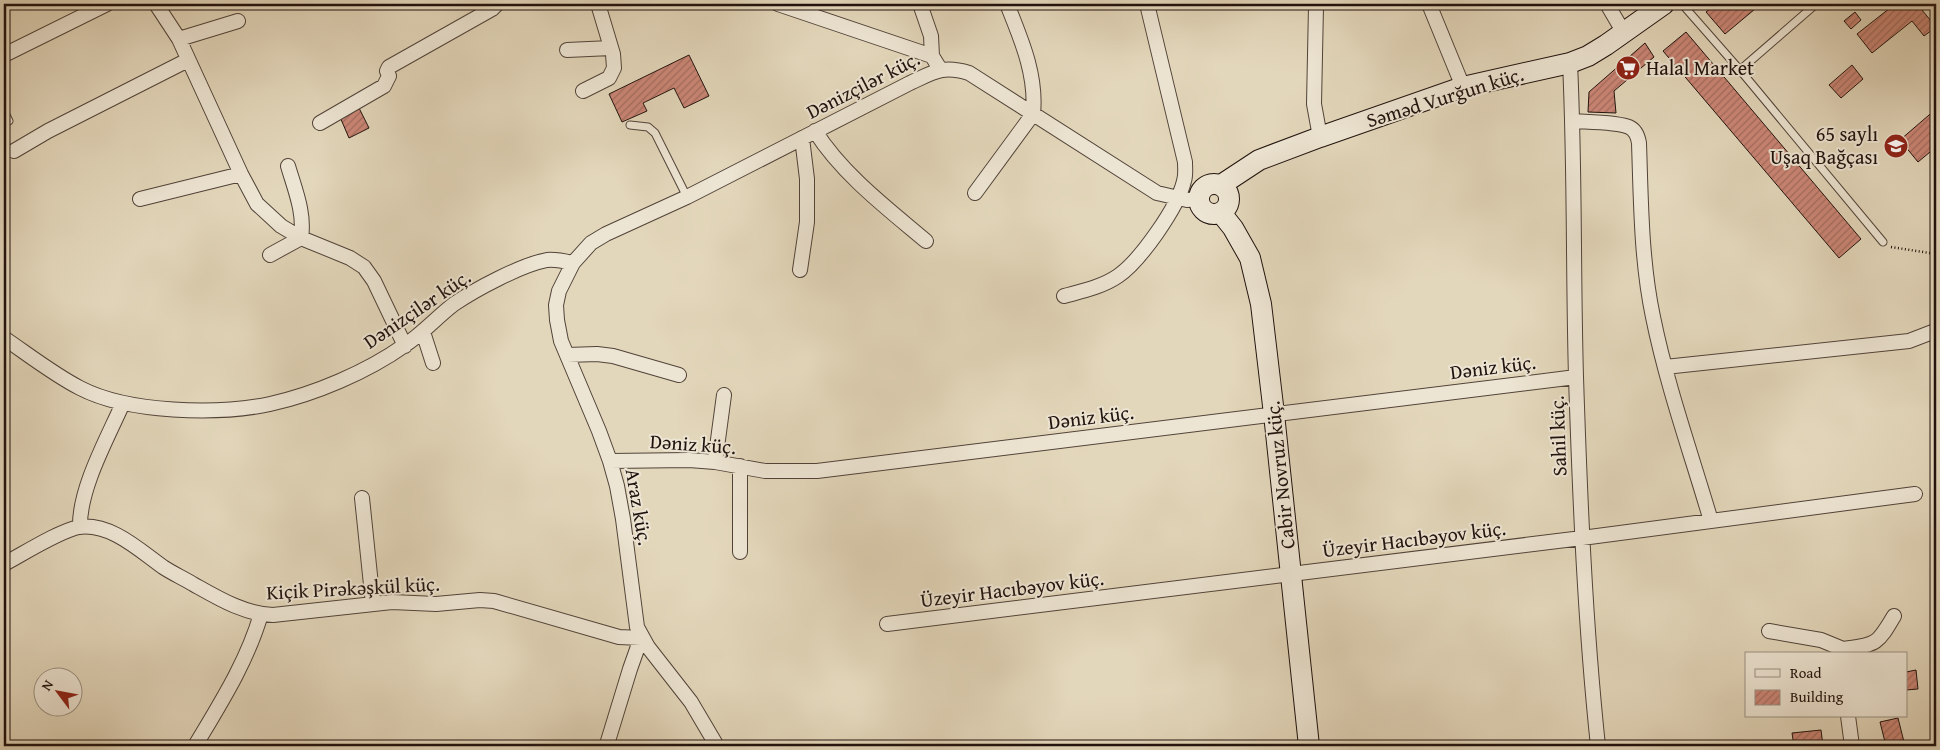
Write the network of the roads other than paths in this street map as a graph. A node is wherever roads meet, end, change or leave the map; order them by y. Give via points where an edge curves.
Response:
1 (107, 4) edge
2 (156, 4) edge
3 (497, 4) edge
4 (598, 4) edge
5 (778, 4) edge
6 (920, 4) edge
7 (1007, 4) edge
8 (1147, 4) edge
9 (1429, 4) edge
10 (1606, 4) edge
11 (1664, 4) edge
12 (1682, 4) edge
13 (1816, 4) edge
14 (1316, 6) dead end
15 (238, 21) dead end
16 (1624, 33) junction
17 (179, 39) junction
18 (611, 48) junction
19 (567, 50) dead end
20 (4, 55) edge
21 (932, 56) junction
22 (188, 60) junction
23 (1570, 63) junction
24 (940, 69) junction
25 (1740, 70) junction
26 (1463, 87) junction
27 (583, 91) dead end
28 (4, 111) edge
29 (1034, 114) junction
30 (9, 121) dead end
31 (1573, 121) junction
32 (320, 123) dead end
33 (630, 124) dead end
34 (815, 131) junction
35 (1320, 136) junction
36 (802, 138) junction
37 (14, 151) dead end
38 (288, 166) dead end
39 (241, 174) junction
40 (1221, 185) junction
41 (975, 193) dead end
42 (687, 197) junction
43 (1178, 198) junction
44 (140, 199) dead end
45 (1199, 199) junction
46 (1221, 213) junction
47 (301, 238) junction
48 (926, 242) dead end
49 (1883, 242) road end
50 (270, 256) dead end
51 (573, 263) junction
52 (800, 270) dead end
53 (1064, 296) dead end
54 (1935, 331) dead end
55 (423, 332) junction
56 (4, 338) edge
57 (405, 346) junction
58 (567, 355) junction
59 (433, 363) dead end
60 (1665, 367) junction
61 (680, 375) dead end
62 (1576, 377) junction
63 (724, 395) dead end
64 (123, 403) junction
65 (1274, 414) junction
66 (610, 461) junction
67 (715, 462) junction
68 (740, 466) junction
69 (1915, 494) dead end
70 (362, 498) dead end
71 (1711, 521) junction
72 (80, 527) junction
73 (1582, 538) junction
74 (740, 552) dead end
75 (4, 564) edge
76 (1291, 574) junction
77 (373, 604) junction
78 (262, 614) junction
79 (1894, 616) dead end
80 (888, 624) dead end
81 (1769, 631) dead end
82 (641, 638) junction
83 (1843, 651) edge
84 (1848, 718) edge
85 (608, 741) dead end
86 (195, 746) edge
87 (717, 746) edge
88 (1309, 746) edge
89 (1598, 746) edge
90 (1852, 746) edge

1 - 20 street
2 - 17 street
3 - 32 street via 389,67 384,86
4 - 18 street
5 - 21 street
6 - 21 street via 931,36
7 - 29 street via 1032,75
8 - 43 street via 1185,162 1184,182
9 - 26 street
10 - 16 street
11 - 16 main road, Səməd Vurğun küç.
12 - 25 lane
13 - 25 lane
14 - 35 street via 1314,104
15 - 17 street
16 - 23 main road, Səməd Vurğun küç.
17 - 22 street
18 - 19 street
18 - 27 street via 614,68 609,78
21 - 24 street
22 - 37 street
22 - 39 street
23 - 26 main road, Səməd Vurğun küç.
23 - 31 street, Sahil küç.
24 - 29 street, Dәnizçilәr küç. via 969,73
24 - 34 street, Dәnizçilәr küç.
25 - 49 lane
26 - 35 main road, Səməd Vurğun küç.
28 - 30 lane
29 - 41 street
29 - 43 street, Dәnizçilәr küç. via 1156,193
31 - 60 street via 1623,125 1638,135 1643,252 1652,316
31 - 62 street, Sahil küç.
33 - 42 lane via 648,127 655,133
34 - 36 street, Dәnizçilәr küç.
34 - 48 street via 824,145 877,200
35 - 40 main road, Səməd Vurğun küç. via 1259,160
36 - 42 street, Dәnizçilәr küç.
36 - 52 street via 807,179 807,222
38 - 47 street via 301,211
39 - 44 street
39 - 47 street via 257,204 281,226
40 - 45 main road via 1206,186
40 - 46 main road via 1229,196 1229,203
42 - 51 street, Dәnizçilәr küç. via 590,242
43 - 45 street, Dәnizçilәr küç.
43 - 53 street via 1132,265 1105,283
45 - 46 main road via 1208,214
46 - 65 main road, Cabir Novruz küç. via 1242,242 1254,274
47 - 50 street
47 - 57 street via 364,267
51 - 55 street, Dənizçilər küç. via 546,260 512,273 455,304
51 - 58 street, Araz küç. via 556,305 561,341
54 - 60 street via 1909,341
55 - 57 street, Dənizçilər küç.
55 - 59 street
56 - 64 street, Dənizçilər küç. via 80,388
57 - 64 street, Dənizçilər küç. via 342,381 270,404 202,410 162,409
58 - 61 street via 613,356
58 - 66 street, Araz küç.
60 - 71 street
62 - 65 street, Dәniz küç.
62 - 73 street, Sahil küç.
63 - 67 street
64 - 72 street via 82,497
65 - 68 street, Dәniz küç. via 817,471 765,471
65 - 76 main road, Cabir Novruz küç.
66 - 67 street, Dәniz küç.
66 - 82 street, Araz küç. via 623,519 634,614
67 - 68 street, Dәniz küç.
68 - 74 street
69 - 71 street, Üzeyir Hacıbəyov küç.
70 - 77 street
71 - 73 street, Üzeyir Hacıbəyov küç.
72 - 75 street via 64,532
72 - 78 street, Kiçik Pirəkəşkül küç. via 94,528 126,540 164,568 218,598
73 - 76 street, Üzeyir Hacıbəyov küç.
73 - 89 street, Sahil küç.
76 - 80 street, Üzeyir Hacıbəyov küç.
76 - 88 main road, Cabir Novruz küç.
77 - 78 street, Kiçik Pirəkəşkül küç.
77 - 82 street, Kiçik Pirəkəşkül küç. via 480,600 619,637
78 - 86 street via 246,656
79 - 83 street via 1881,638 1873,644
81 - 83 street via 1821,640
82 - 85 street
82 - 87 street, Araz küç. via 691,702
84 - 90 street

